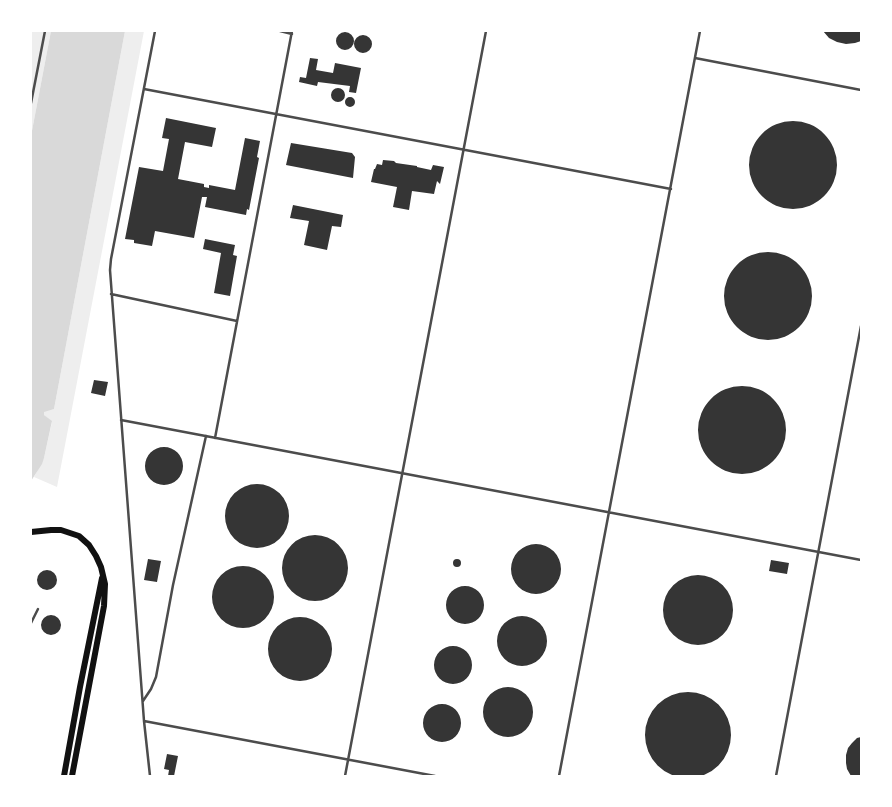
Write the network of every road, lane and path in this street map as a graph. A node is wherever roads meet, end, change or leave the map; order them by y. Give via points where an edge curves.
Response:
1 (45, 31) edge
2 (155, 31) edge
3 (280, 31) edge
4 (486, 31) edge
5 (700, 31) edge
6 (292, 32) edge
7 (696, 58) junction
8 (144, 89) junction
9 (861, 90) edge
10 (31, 103) edge
11 (276, 114) junction
12 (464, 150) junction
13 (671, 189) junction
14 (112, 294) junction
15 (237, 320) junction
16 (861, 326) edge
17 (121, 420) junction
18 (206, 436) junction
19 (215, 438) junction
20 (402, 473) junction
21 (609, 513) junction
22 (31, 532) edge
23 (818, 552) junction
24 (861, 560) edge
25 (102, 572) junction
26 (38, 609) dead end
27 (31, 623) edge
28 (143, 701) junction
29 (144, 721) junction
30 (348, 759) junction
31 (64, 776) edge
32 (72, 776) edge
33 (150, 776) edge
34 (345, 776) edge
35 (435, 776) edge
36 (559, 776) edge
37 (776, 776) edge

1 - 10 lane
2 - 8 lane
3 - 6 lane
4 - 12 lane
5 - 7 lane
6 - 11 lane
7 - 9 lane
7 - 13 lane
8 - 11 lane
8 - 14 lane via 111,259
11 - 12 lane
11 - 15 lane
12 - 13 lane
12 - 20 lane
13 - 21 lane
14 - 15 lane
14 - 17 lane
15 - 19 lane
16 - 23 lane
17 - 18 lane
17 - 28 lane
18 - 19 lane
18 - 28 lane via 156,677
19 - 20 lane
20 - 21 lane
20 - 30 lane
21 - 23 lane
21 - 36 lane
22 - 25 main road via 56,530 79,536 93,551
23 - 24 lane
23 - 37 lane
25 - 31 main road
25 - 32 main road via 104,606
26 - 27 lane
28 - 29 lane
29 - 30 lane
29 - 33 lane
30 - 34 lane
30 - 35 lane

